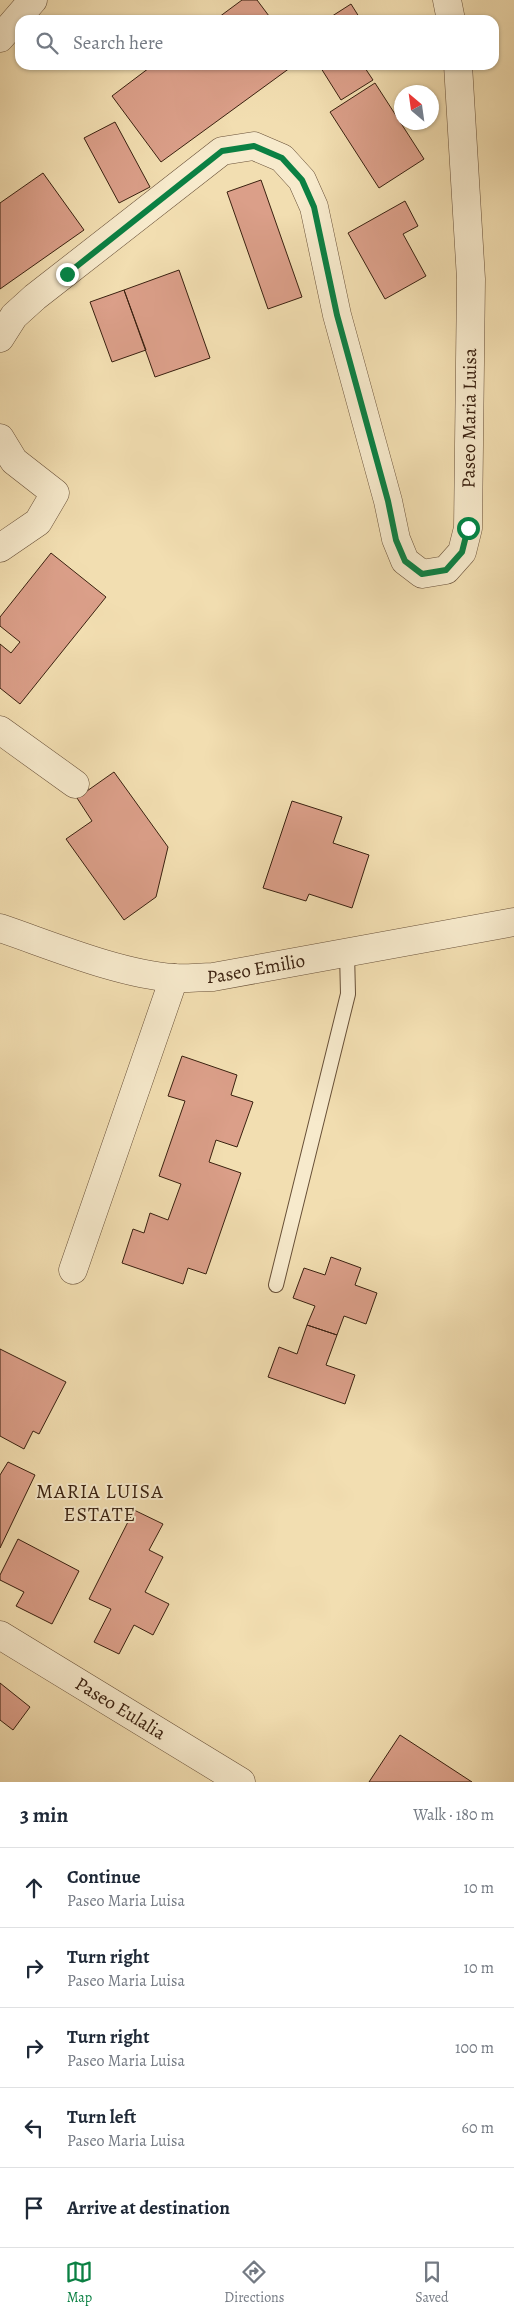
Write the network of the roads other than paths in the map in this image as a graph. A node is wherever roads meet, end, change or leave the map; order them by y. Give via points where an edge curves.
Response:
1 (33, 0) edge
2 (447, 0) edge
3 (20, 15) edge
4 (450, 15) edge
5 (15, 21) edge
6 (0, 38) edge
7 (458, 70) edge
8 (0, 338) edge
9 (0, 438) edge
10 (0, 548) edge
11 (0, 730) edge
12 (75, 784) dead end
13 (514, 922) edge
14 (0, 928) edge
15 (346, 952) junction
16 (174, 978) junction
17 (73, 1270) dead end
18 (276, 1286) dead end
19 (0, 1635) edge
20 (241, 1782) edge

1 - 3 street
2 - 4 street
5 - 6 street
7 - 8 street, Paseo Maria Luisa via 471,279 468,528 462,552 446,570 422,574 405,561 396,540 337,315 314,207 302,180 282,158 254,146 222,151 35,297 14,316
9 - 10 street via 14,461 55,493 38,522
11 - 12 street
13 - 15 street, Paseo Emilio
14 - 16 street, Paseo Emilio via 101,961
15 - 16 street, Paseo Emilio via 213,977
15 - 18 lane via 348,994
16 - 17 street
19 - 20 street, Paseo Eulalia

